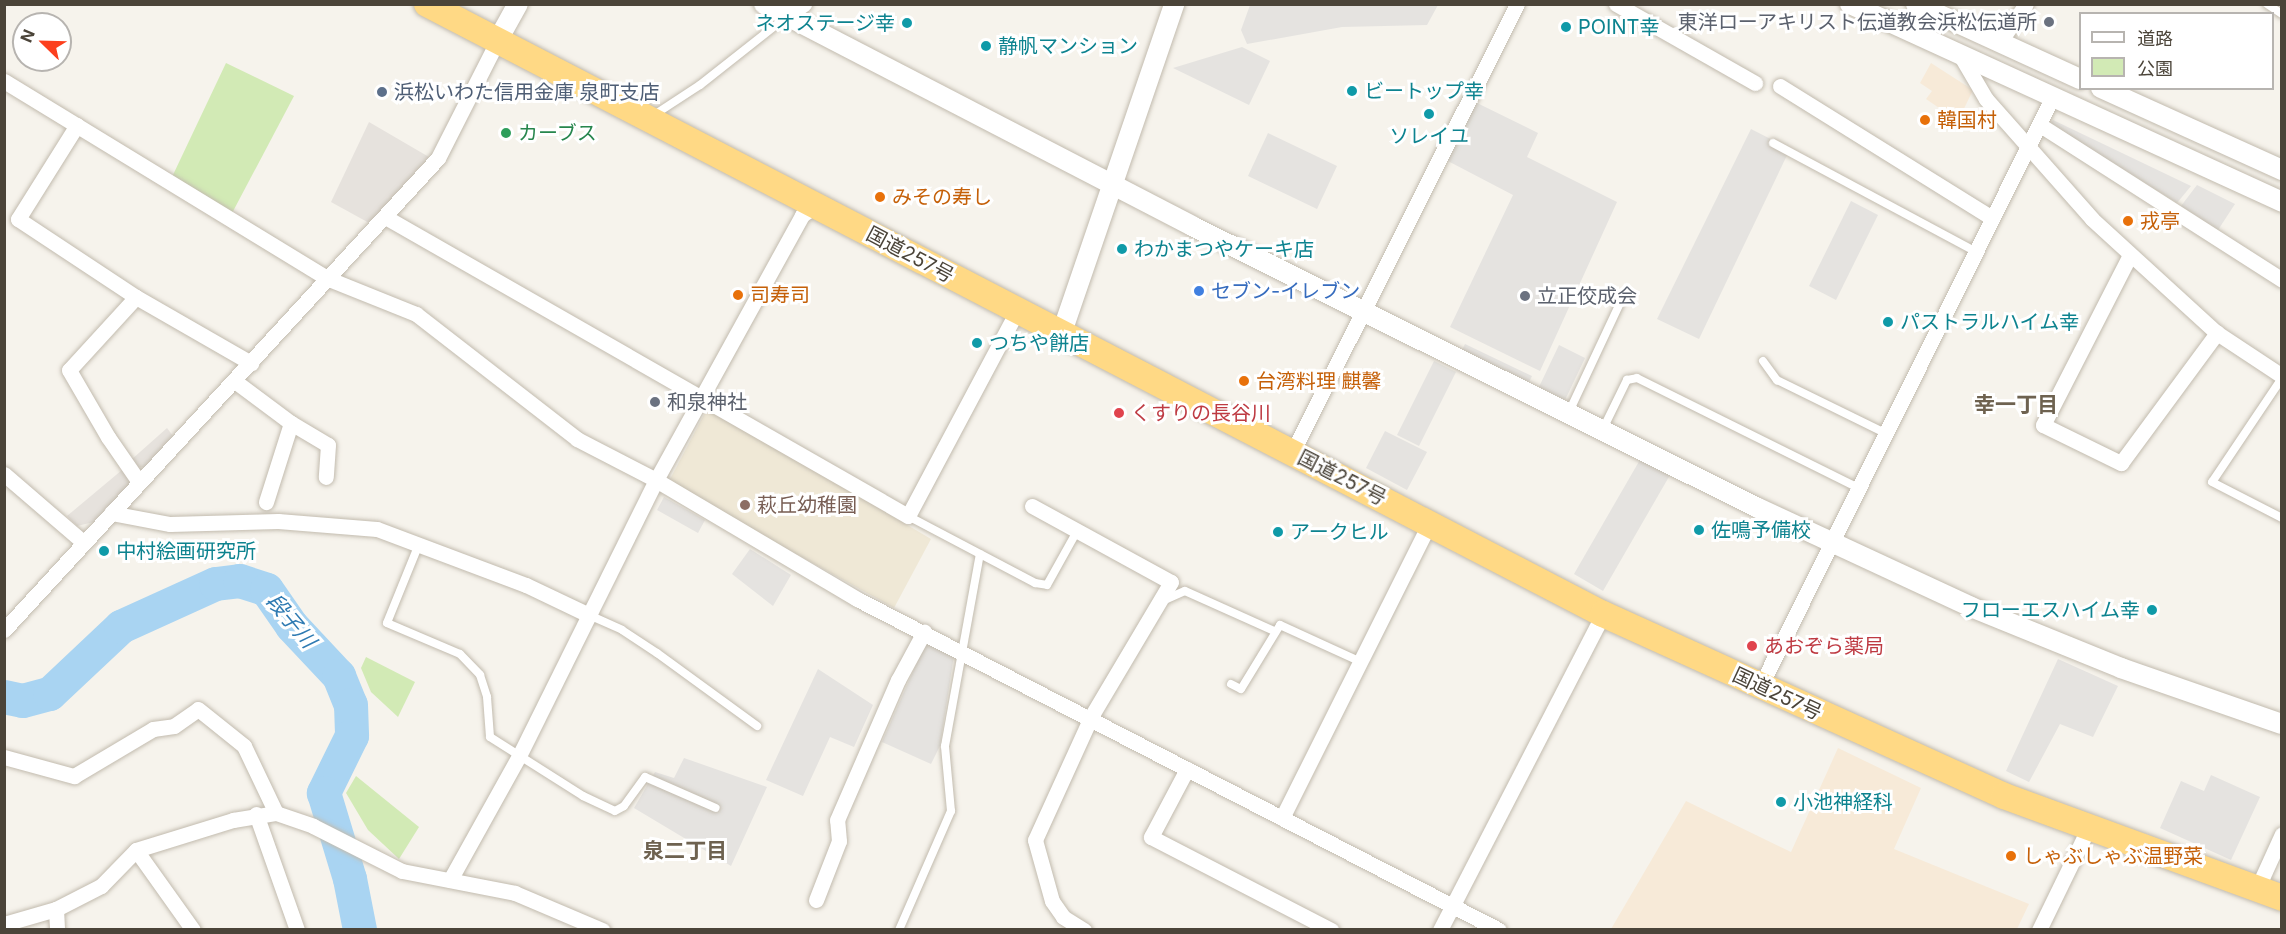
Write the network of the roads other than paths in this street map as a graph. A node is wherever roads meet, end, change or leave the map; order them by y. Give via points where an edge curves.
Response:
1 (427, 4) edge
2 (518, 4) edge
3 (764, 4) edge
4 (804, 4) edge
5 (1174, 4) edge
6 (1517, 4) edge
7 (1616, 4) edge
8 (1850, 4) edge
9 (1916, 4) edge
10 (2026, 4) edge
11 (2267, 4) edge
12 (2282, 14) edge
13 (787, 16) junction
14 (499, 38) junction
15 (1999, 43) junction
16 (1959, 53) junction
17 (2079, 79) edge
18 (4, 81) edge
19 (1755, 83) dead end
20 (1780, 86) dead end
21 (2105, 90) edge
22 (2053, 96) junction
23 (649, 118) junction
24 (77, 125) junction
25 (2040, 125) junction
26 (1773, 143) dead end
27 (2028, 146) junction
28 (2282, 170) edge
29 (1114, 184) junction
30 (2282, 201) edge
31 (816, 206) junction
32 (387, 218) junction
33 (1992, 219) junction
34 (1976, 252) junction
35 (2130, 255) junction
36 (329, 279) junction
37 (2282, 280) edge
38 (136, 297) junction
39 (1620, 301) dead end
40 (1362, 310) junction
41 (1017, 311) junction
42 (1062, 332) junction
43 (2217, 333) junction
44 (1763, 361) dead end
45 (251, 363) junction
46 (2282, 377) edge
47 (236, 381) junction
48 (702, 399) junction
49 (1568, 413) junction
50 (291, 423) junction
51 (1603, 430) junction
52 (1885, 433) junction
53 (1292, 453) junction
54 (4, 474) edge
55 (326, 477) dead end
56 (656, 480) junction
57 (139, 482) junction
58 (1859, 488) junction
59 (266, 502) dead end
60 (1032, 506) dead end
61 (111, 513) junction
62 (908, 516) junction
63 (2282, 518) edge
64 (1430, 523) junction
65 (1077, 531) junction
66 (82, 542) junction
67 (1832, 542) junction
68 (419, 544) junction
69 (980, 554) junction
70 (1158, 603) junction
71 (1603, 614) junction
72 (589, 615) junction
73 (4, 630) edge
74 (1274, 631) junction
75 (924, 632) junction
76 (962, 652) junction
77 (1359, 661) junction
78 (1231, 684) dead end
79 (1760, 687) junction
80 (1091, 717) junction
81 (2282, 724) edge
82 (756, 726) dead end
83 (519, 756) junction
84 (4, 757) edge
85 (1187, 769) junction
86 (716, 808) dead end
87 (276, 813) junction
88 (256, 814) junction
89 (1282, 818) junction
90 (2090, 827) junction
91 (2282, 834) edge
92 (136, 850) junction
93 (450, 880) junction
94 (2258, 889) junction
95 (2282, 898) edge
96 (816, 900) dead end
97 (1453, 904) junction
98 (56, 909) junction
99 (4, 924) edge
100 (900, 929) edge
101 (57, 930) edge
102 (193, 930) edge
103 (297, 930) edge
104 (602, 930) edge
105 (1084, 930) edge
106 (1331, 930) edge
107 (1440, 930) edge
108 (1499, 930) edge
109 (2039, 930) edge

1 - 14 highway, 国道257号
2 - 14 street
3 - 13 street
4 - 13 street
5 - 29 street
6 - 40 street
7 - 19 street
8 - 16 street
9 - 15 street
10 - 15 street
11 - 12 lane
13 - 23 lane via 700,85
13 - 29 street
14 - 23 highway, 国道257号
14 - 32 street via 438,158
15 - 17 street
16 - 22 street
16 - 27 street via 1986,99
18 - 24 street
20 - 33 street
21 - 28 street
22 - 25 street
22 - 30 street
23 - 31 highway, 国道257号
24 - 36 street
24 - 38 street via 18,219
25 - 27 street
25 - 37 street
26 - 34 lane
27 - 33 street
27 - 35 street
29 - 40 street
29 - 42 street
31 - 41 highway, 国道257号
31 - 48 street via 802,215
32 - 36 street
32 - 48 street
33 - 34 street
34 - 52 street
35 - 43 street
35 - 43 street via 2043,425 2121,463
36 - 45 street
36 - 56 street via 416,314 577,439
38 - 45 street
38 - 57 street via 69,370
39 - 49 lane
40 - 49 street
40 - 53 street
41 - 42 highway, 国道257号
41 - 62 street
42 - 53 highway, 国道257号
43 - 46 street
44 - 52 lane via 1777,380
45 - 47 street
46 - 63 lane via 2212,482
47 - 50 street
47 - 57 street
48 - 56 street
48 - 62 street
49 - 51 street
50 - 55 street via 328,446
50 - 59 street
51 - 58 lane via 1627,380 1637,378
51 - 67 street
52 - 58 street
53 - 64 highway, 国道257号
54 - 66 street
56 - 72 street
56 - 75 street via 817,576
57 - 61 street
58 - 67 street
60 - 65 street
61 - 66 street
61 - 68 street via 170,524 278,521 377,529
62 - 69 lane
64 - 71 highway, 国道257号
64 - 77 street
65 - 69 lane via 1047,585
65 - 70 street via 1171,582
66 - 73 street
67 - 79 street
67 - 81 street via 1971,608 2121,668
68 - 72 street
68 - 83 lane via 387,623 460,654 480,675 487,697 490,737
69 - 76 lane
70 - 74 lane via 1185,591
70 - 80 street
71 - 79 highway, 国道257号
71 - 97 street
72 - 82 lane via 622,630 657,653
72 - 83 street
74 - 77 lane via 1280,625
74 - 78 lane via 1242,689
75 - 76 street
75 - 96 street via 898,680 837,820 839,841
76 - 80 street
76 - 100 lane via 945,746 951,811
77 - 89 street
79 - 90 highway, 国道257号 via 1984,787
80 - 85 street
80 - 105 street via 1035,840 1052,901 1063,918
83 - 86 lane via 615,811 624,806 645,777
83 - 93 street
84 - 87 street via 74,776 153,729 174,726 198,708 244,746
85 - 89 street
85 - 106 street via 1151,837
87 - 88 street
87 - 93 street via 313,826 402,871
88 - 92 street
88 - 103 street
89 - 97 street
90 - 94 highway, 国道257号
90 - 109 street
91 - 94 street
92 - 98 street via 101,886
92 - 102 street
93 - 104 street via 515,893
94 - 95 highway, 国道257号
97 - 107 street
97 - 108 street
98 - 99 street
98 - 101 street

